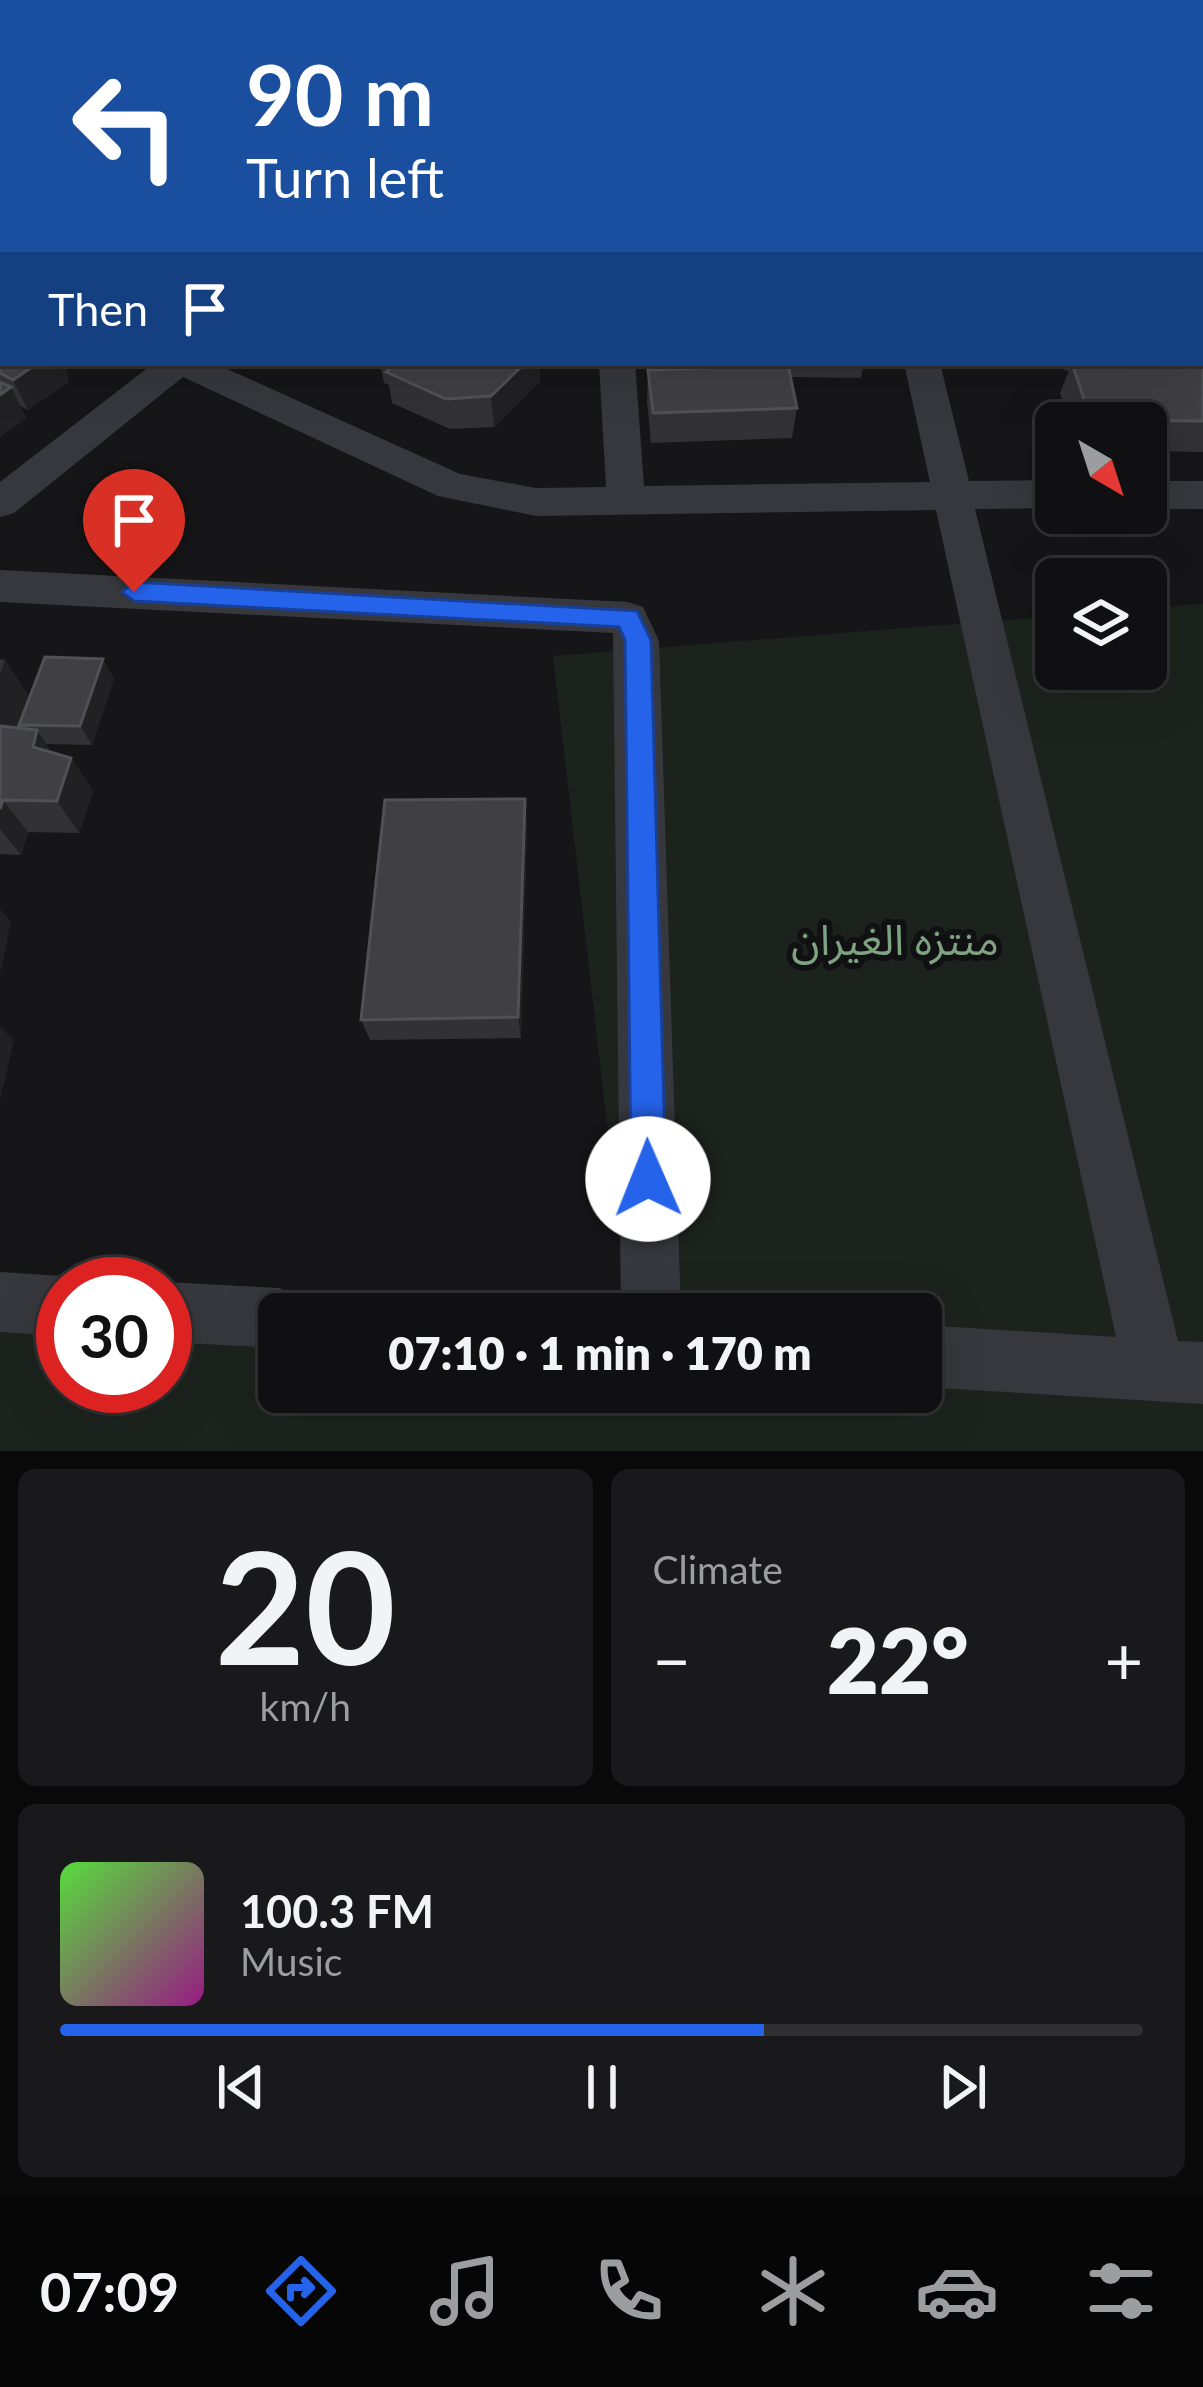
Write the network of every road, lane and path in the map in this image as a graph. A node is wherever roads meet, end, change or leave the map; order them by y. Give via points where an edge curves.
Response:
1 (176, 366) edge
2 (187, 366) edge
3 (617, 366) edge
4 (923, 366) edge
5 (954, 494) junction
6 (1035, 494) edge
7 (1167, 495) edge
8 (1203, 495) edge
9 (626, 502) junction
10 (0, 503) edge
11 (0, 586) edge
12 (651, 1293) edge
13 (0, 1302) edge
14 (36, 1304) edge
15 (192, 1313) edge
16 (258, 1317) edge
17 (942, 1357) edge
18 (1179, 1371) edge

1 - 10 street
2 - 9 street via 452,486 536,502
3 - 9 street
4 - 5 street
5 - 6 street
5 - 9 street
5 - 18 street
7 - 8 street
11 - 12 street via 628,618 638,640
13 - 14 street
15 - 16 street
17 - 18 street

